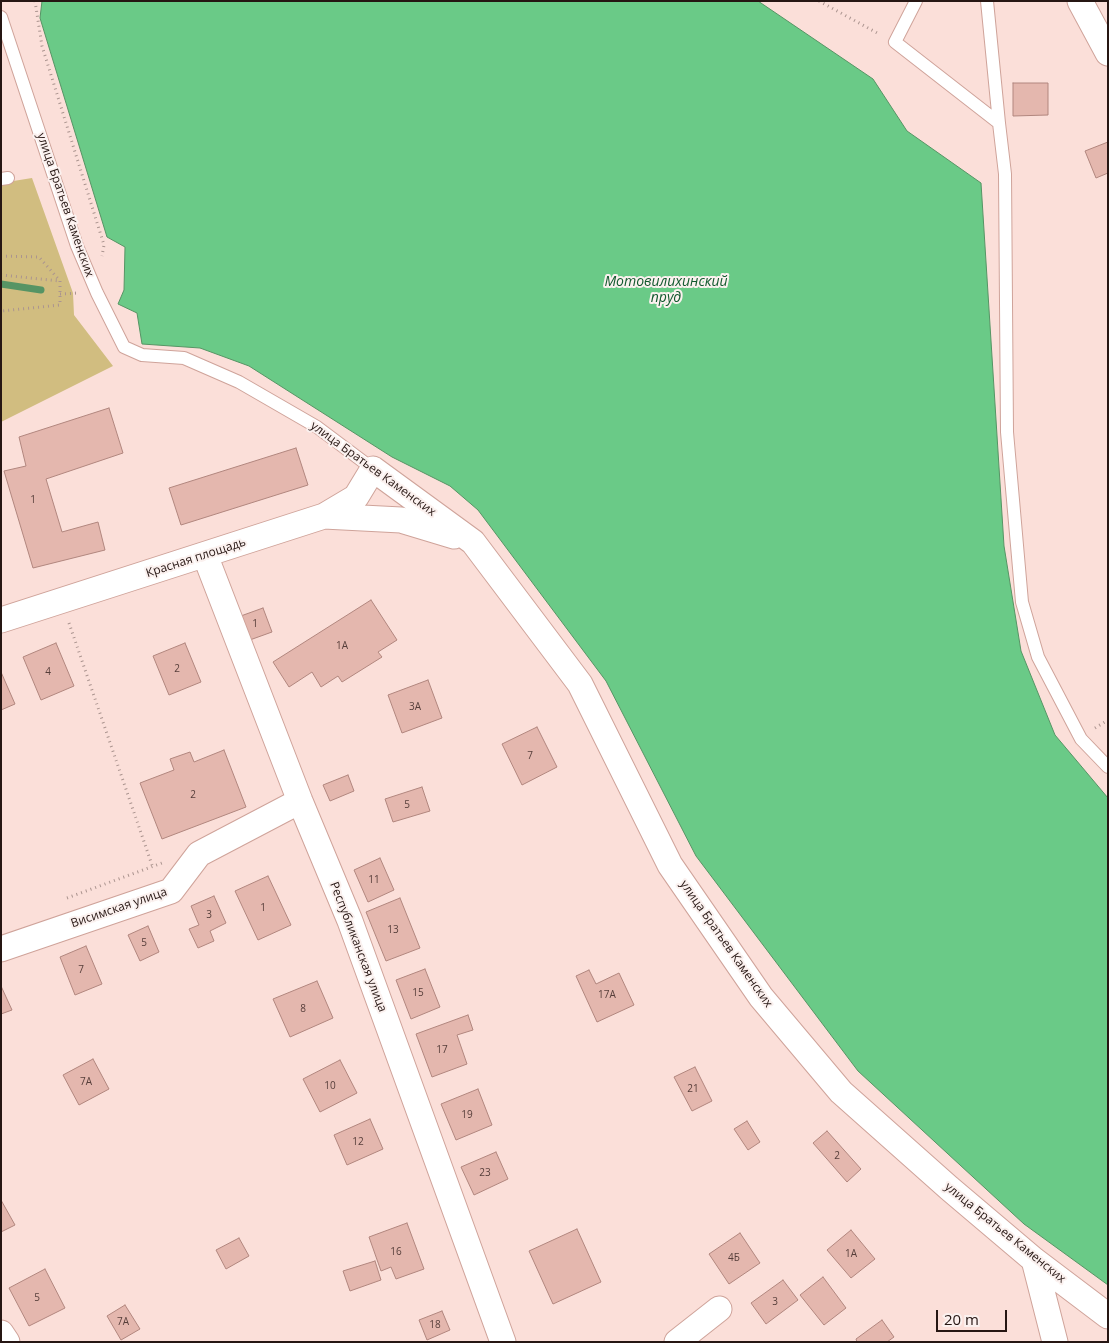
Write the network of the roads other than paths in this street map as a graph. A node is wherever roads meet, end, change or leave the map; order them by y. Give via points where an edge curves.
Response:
1 (916, 1) edge
2 (987, 1) edge
3 (1080, 1) edge
4 (1, 17) edge
5 (1108, 53) edge
6 (999, 123) junction
7 (373, 469) junction
8 (324, 516) junction
9 (473, 542) junction
10 (205, 555) junction
11 (1, 620) edge
12 (1108, 767) edge
13 (300, 802) junction
14 (1, 948) edge
15 (1034, 1260) junction
16 (719, 1309) dead end
17 (1108, 1316) edge
18 (1, 1333) edge
19 (6, 1342) edge
20 (503, 1342) edge
21 (677, 1342) edge
22 (1054, 1342) edge

1 - 6 lane via 895,42
2 - 6 lane
3 - 5 street
4 - 7 lane, улица Братьев Каменских via 77,246 124,347 142,355 184,358 239,382 316,426
6 - 12 lane via 1005,174 1007,432 1022,602 1038,657 1081,739
7 - 8 street, Красная площадь via 356,497
7 - 9 street, улица Братьев Каменских
8 - 9 street, улица Братьев Каменских via 401,520
8 - 10 street, Красная площадь
9 - 15 street, улица Братьев Каменских via 580,684 670,865 761,997 841,1092
10 - 11 street, Красная площадь
10 - 13 street, Республиканская улица
13 - 14 street, Висимская улица via 199,854 171,891
13 - 20 street, Республиканская улица via 350,921
15 - 17 street, улица Братьев Каменских
15 - 22 street
16 - 21 street
18 - 19 street

